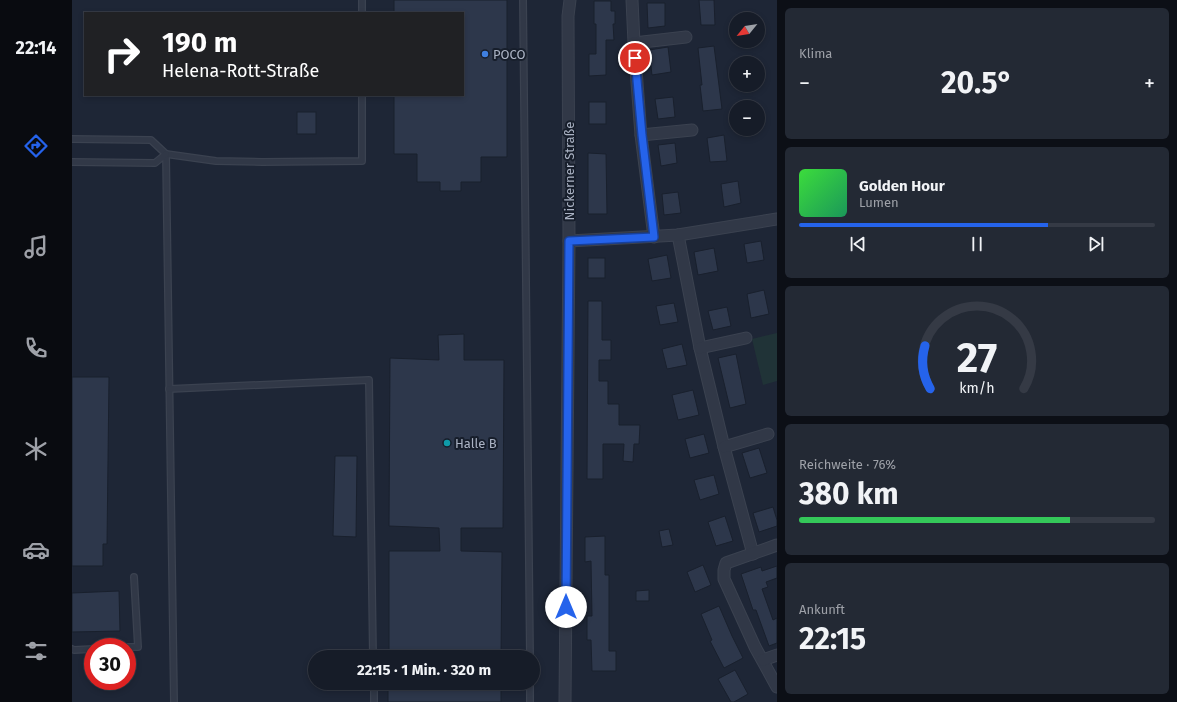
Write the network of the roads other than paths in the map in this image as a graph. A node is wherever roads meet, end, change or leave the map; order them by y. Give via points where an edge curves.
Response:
1 (362, 0) edge
2 (524, 0) edge
3 (570, 0) edge
4 (632, 0) edge
5 (362, 12) edge
6 (686, 37) dead end
7 (634, 43) junction
8 (362, 96) edge
9 (692, 130) dead end
10 (642, 135) junction
11 (72, 139) edge
12 (166, 154) junction
13 (72, 162) edge
14 (777, 219) edge
15 (678, 235) junction
16 (654, 237) junction
17 (569, 241) junction
18 (746, 338) dead end
19 (700, 348) junction
20 (169, 390) junction
21 (768, 434) dead end
22 (724, 447) junction
23 (777, 545) edge
24 (753, 554) junction
25 (134, 577) dead end
26 (136, 647) edge
27 (72, 649) edge
28 (84, 649) edge
29 (373, 650) edge
30 (530, 650) edge
31 (777, 655) edge
32 (763, 660) junction
33 (777, 687) edge
34 (374, 690) edge
35 (530, 690) edge
36 (174, 702) edge
37 (374, 702) edge
38 (530, 702) edge
39 (565, 702) edge

1 - 5 lane
2 - 30 lane
3 - 17 street, Nickerner Straße
4 - 7 street
6 - 7 street
7 - 10 street
8 - 12 lane via 362,161 216,162
9 - 10 street
10 - 16 street
11 - 12 lane via 151,140
12 - 13 lane via 155,163
12 - 20 lane
14 - 15 street
15 - 16 street
15 - 19 street
16 - 17 street
17 - 39 street, Nickerner Straße
18 - 19 street
19 - 22 street
20 - 29 lane via 369,380
20 - 36 lane
21 - 22 street
22 - 24 street
23 - 24 street
24 - 32 street via 726,562 724,579
25 - 26 lane
27 - 28 lane
31 - 32 street
32 - 33 street
34 - 37 lane
35 - 38 lane

